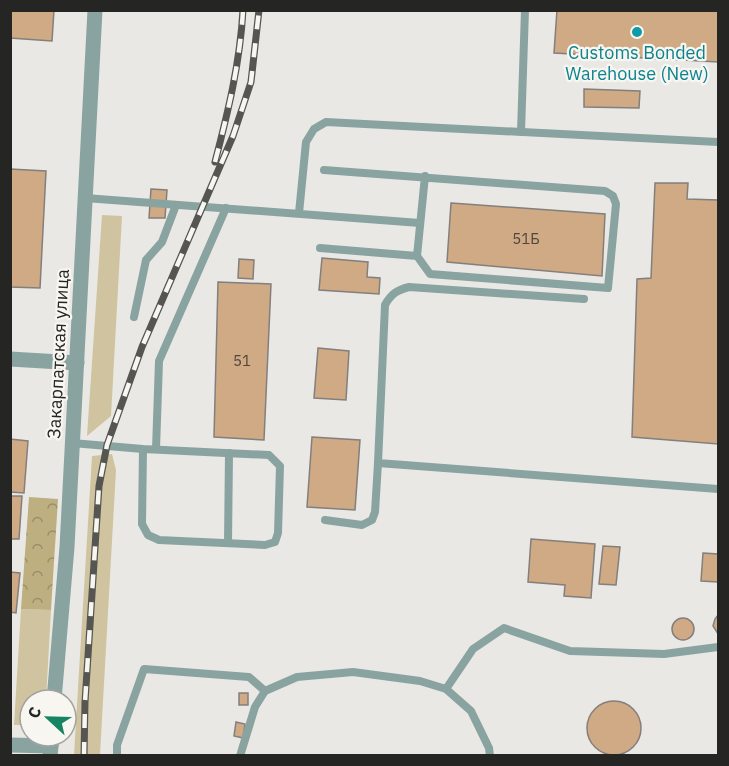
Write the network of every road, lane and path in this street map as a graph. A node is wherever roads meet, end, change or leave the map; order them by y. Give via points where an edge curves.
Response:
1 (95, 10) edge
2 (525, 10) edge
3 (521, 132) junction
4 (718, 142) edge
5 (324, 170) dead end
6 (425, 176) junction
7 (86, 198) junction
8 (176, 205) junction
9 (226, 208) junction
10 (299, 213) junction
11 (420, 223) junction
12 (320, 248) dead end
13 (417, 256) junction
14 (584, 299) dead end
15 (134, 317) dead end
16 (10, 359) edge
17 (77, 363) junction
18 (72, 443) junction
19 (143, 449) junction
20 (156, 449) junction
21 (230, 453) junction
22 (378, 463) junction
23 (718, 489) edge
24 (325, 520) dead end
25 (228, 543) junction
26 (718, 647) edge
27 (55, 688) edge
28 (446, 689) junction
29 (265, 690) junction
30 (117, 756) edge
31 (240, 756) edge
32 (490, 756) edge

1 - 7 street, Закарпатская улица
2 - 3 lane
3 - 4 lane
3 - 10 lane via 326,122 314,129 306,142
5 - 6 lane
6 - 11 lane
6 - 13 lane via 605,191 616,204 608,288 430,274
7 - 8 lane
7 - 17 street, Закарпатская улица
8 - 9 lane
8 - 15 lane via 162,242 146,260
9 - 10 lane
9 - 20 lane via 159,361
10 - 11 lane
11 - 13 lane
12 - 13 lane
14 - 22 lane via 409,287 390,295 386,305
16 - 17 street
17 - 18 street, Закарпатская улица
18 - 19 lane
18 - 27 street, Закарпатская улица
19 - 20 lane
19 - 25 lane via 142,524 148,535 159,540
20 - 21 lane
21 - 25 lane
21 - 25 lane via 269,455 280,466 279,533 275,542 266,545
22 - 23 lane
22 - 24 lane via 372,520 362,525
26 - 28 lane via 664,654 570,651 504,628 473,649
28 - 29 lane via 420,681 353,672 297,677
28 - 32 lane via 471,711
29 - 30 lane via 249,677 144,669 117,745
29 - 31 lane via 255,707

